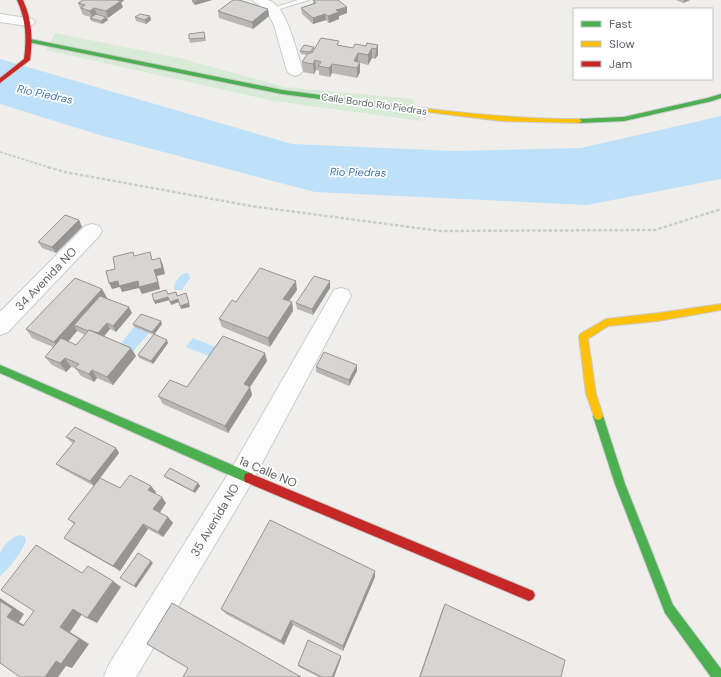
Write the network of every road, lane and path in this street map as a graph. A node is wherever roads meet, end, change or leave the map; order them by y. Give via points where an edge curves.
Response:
1 (20, 0) edge
2 (259, 0) edge
3 (306, 0) edge
4 (272, 9) junction
5 (0, 18) edge
6 (28, 22) junction
7 (30, 41) junction
8 (295, 71) dead end
9 (0, 81) edge
10 (721, 96) edge
11 (0, 152) edge
12 (721, 209) edge
13 (92, 232) dead end
14 (341, 296) dead end
15 (721, 307) edge
16 (0, 326) edge
17 (0, 369) edge
18 (242, 475) junction
19 (529, 595) dead end
20 (119, 677) edge
21 (719, 677) edge

1 - 6 street
2 - 4 street
3 - 4 lane
4 - 8 street via 281,25
5 - 6 street
6 - 7 street
7 - 9 street via 27,60
7 - 10 street, Calle Bordo Río Piedras via 282,92 455,115 541,122 624,118
11 - 12 path via 64,172 251,206 440,231 655,230
13 - 16 street, 34 Avenida NO
14 - 18 street, 35 Avenida NO
15 - 21 street via 606,323 583,337 591,394 620,484 669,610
17 - 18 street, 1a Calle NO
18 - 19 street, 1a Calle NO
18 - 20 street, 35 Avenida NO

